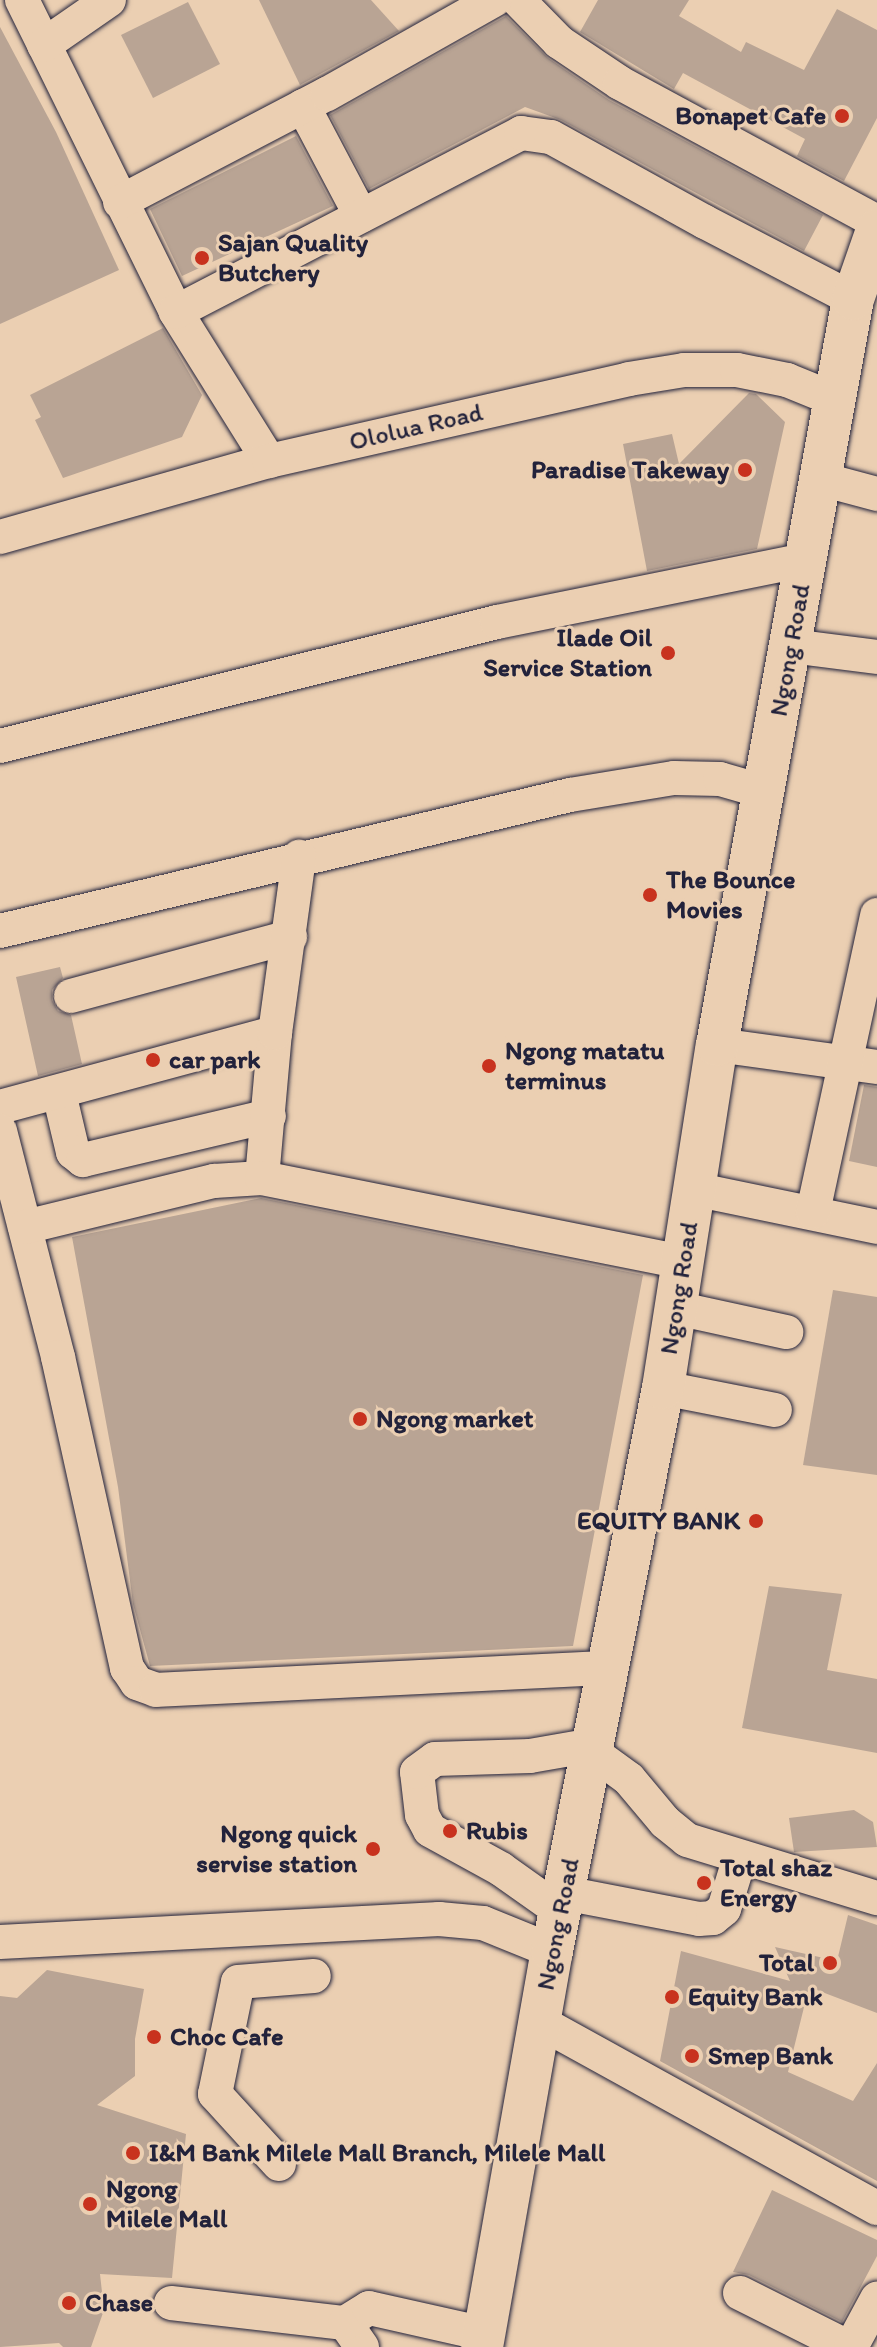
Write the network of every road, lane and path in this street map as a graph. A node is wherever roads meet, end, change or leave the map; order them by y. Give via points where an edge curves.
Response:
1 (22, 0) edge
2 (109, 0) edge
3 (494, 0) edge
4 (518, 0) edge
5 (44, 45) junction
6 (303, 106) junction
7 (120, 202) junction
8 (361, 216) junction
9 (877, 222) edge
10 (877, 230) edge
11 (853, 299) junction
12 (176, 312) junction
13 (836, 400) junction
14 (269, 461) junction
15 (821, 479) junction
16 (877, 494) edge
17 (0, 537) edge
18 (805, 560) junction
19 (791, 646) junction
20 (877, 657) edge
21 (0, 746) edge
22 (765, 792) junction
23 (299, 857) junction
24 (877, 915) edge
25 (0, 931) edge
26 (290, 937) junction
27 (71, 996) dead end
28 (275, 1033) junction
29 (717, 1045) junction
30 (862, 1065) edge
31 (59, 1093) junction
32 (0, 1107) edge
33 (269, 1116) junction
34 (0, 1131) edge
35 (262, 1178) junction
36 (694, 1189) junction
37 (813, 1212) junction
38 (25, 1227) junction
39 (877, 1227) edge
40 (682, 1262) junction
41 (676, 1308) junction
42 (786, 1332) dead end
43 (663, 1388) junction
44 (775, 1410) dead end
45 (607, 1668) junction
46 (592, 1748) junction
47 (740, 1857) junction
48 (877, 1898) edge
49 (559, 1919) junction
50 (0, 1942) edge
51 (314, 1976) dead end
52 (540, 2022) junction
53 (279, 2164) dead end
54 (877, 2208) edge
55 (740, 2293) dead end
56 (877, 2299) edge
57 (171, 2303) dead end
58 (353, 2335) edge
59 (483, 2341) edge
60 (849, 2347) edge

1 - 5 street
2 - 5 street
3 - 6 street
4 - 9 street via 559,42 620,83
5 - 7 street
6 - 7 street
6 - 8 street
7 - 12 street
8 - 11 street via 507,139 536,132
8 - 12 street
10 - 11 main road, Ngong Road
11 - 13 main road, Ngong Road
12 - 14 street
13 - 14 street, Ololua Road via 787,380 737,370 684,370
13 - 15 main road, Ngong Road
14 - 17 street, Ololua Road
15 - 16 street
15 - 18 main road, Ngong Road
18 - 19 main road, Ngong Road
18 - 21 street via 497,622
19 - 20 street
19 - 22 main road, Ngong Road
22 - 23 street via 720,779 674,778 570,795
22 - 29 main road, Ngong Road
23 - 25 street
23 - 26 street
24 - 30 street
26 - 27 street
26 - 28 street
28 - 31 street
28 - 33 street
29 - 30 street
29 - 36 main road, Ngong Road
30 - 37 street
31 - 32 street
31 - 33 street via 73,1152 83,1160
33 - 35 street
34 - 38 street
35 - 38 street via 214,1181
35 - 40 street
36 - 37 street
36 - 40 main road, Ngong Road
37 - 39 street
38 - 45 street via 127,1668 137,1683 156,1690
40 - 41 main road, Ngong Road
41 - 42 street
41 - 43 main road, Ngong Road
43 - 44 street
43 - 45 main road, Ngong Road
45 - 46 main road, Ngong Road
46 - 47 street via 687,1840
46 - 49 main road, Ngong Road
46 - 49 street via 435,1759 417,1772 422,1815 430,1830 501,1869
47 - 48 street
47 - 49 street via 724,1909 713,1918
49 - 50 street via 439,1919
49 - 52 main road, Ngong Road
51 - 53 street via 238,1982 215,2094
52 - 54 street
52 - 59 main road, Ngong Road
55 - 60 street
56 - 60 street
57 - 58 street
58 - 59 street via 369,2308

